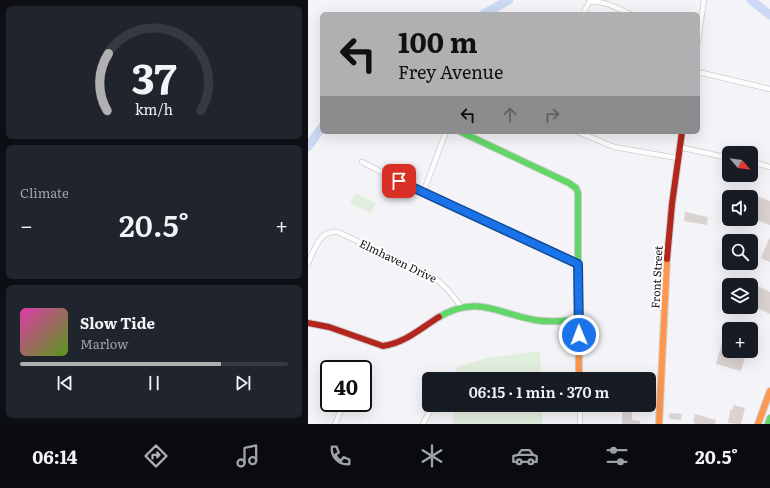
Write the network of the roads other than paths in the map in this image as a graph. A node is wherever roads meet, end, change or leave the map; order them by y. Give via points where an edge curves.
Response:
1 (704, 0) edge
2 (585, 12) edge
3 (626, 12) edge
4 (700, 25) edge
5 (700, 72) edge
6 (770, 89) edge
7 (445, 134) edge
8 (465, 134) edge
9 (583, 134) edge
10 (682, 134) edge
11 (679, 147) junction
12 (722, 156) edge
13 (678, 158) junction
14 (362, 162) dead end
15 (758, 164) edge
16 (770, 167) edge
17 (423, 193) junction
18 (308, 263) edge
19 (578, 264) junction
20 (461, 307) junction
21 (579, 320) junction
22 (308, 324) edge
23 (579, 372) edge
24 (770, 391) edge
25 (340, 412) edge
26 (429, 412) edge
27 (580, 412) edge
28 (770, 418) edge
29 (335, 424) edge
30 (423, 424) edge
31 (580, 424) edge
32 (659, 424) edge
33 (758, 424) edge
34 (768, 424) edge

1 - 4 street
2 - 3 street via 589,2 598,0
5 - 6 street
7 - 17 street
8 - 19 street via 576,188
9 - 13 street via 614,147
10 - 11 street, Front Street
11 - 12 street
11 - 13 street, Front Street
13 - 32 street, Front Street via 672,196 667,264
14 - 17 street
15 - 16 street
17 - 19 street
18 - 20 street, Elmhaven Drive via 320,238 332,231 338,232 441,282
19 - 21 street
20 - 21 street via 493,307 531,320
20 - 22 street via 438,317 393,345 383,346 335,328
21 - 23 street
24 - 33 street
25 - 29 street
26 - 30 street
27 - 31 street
28 - 34 street

